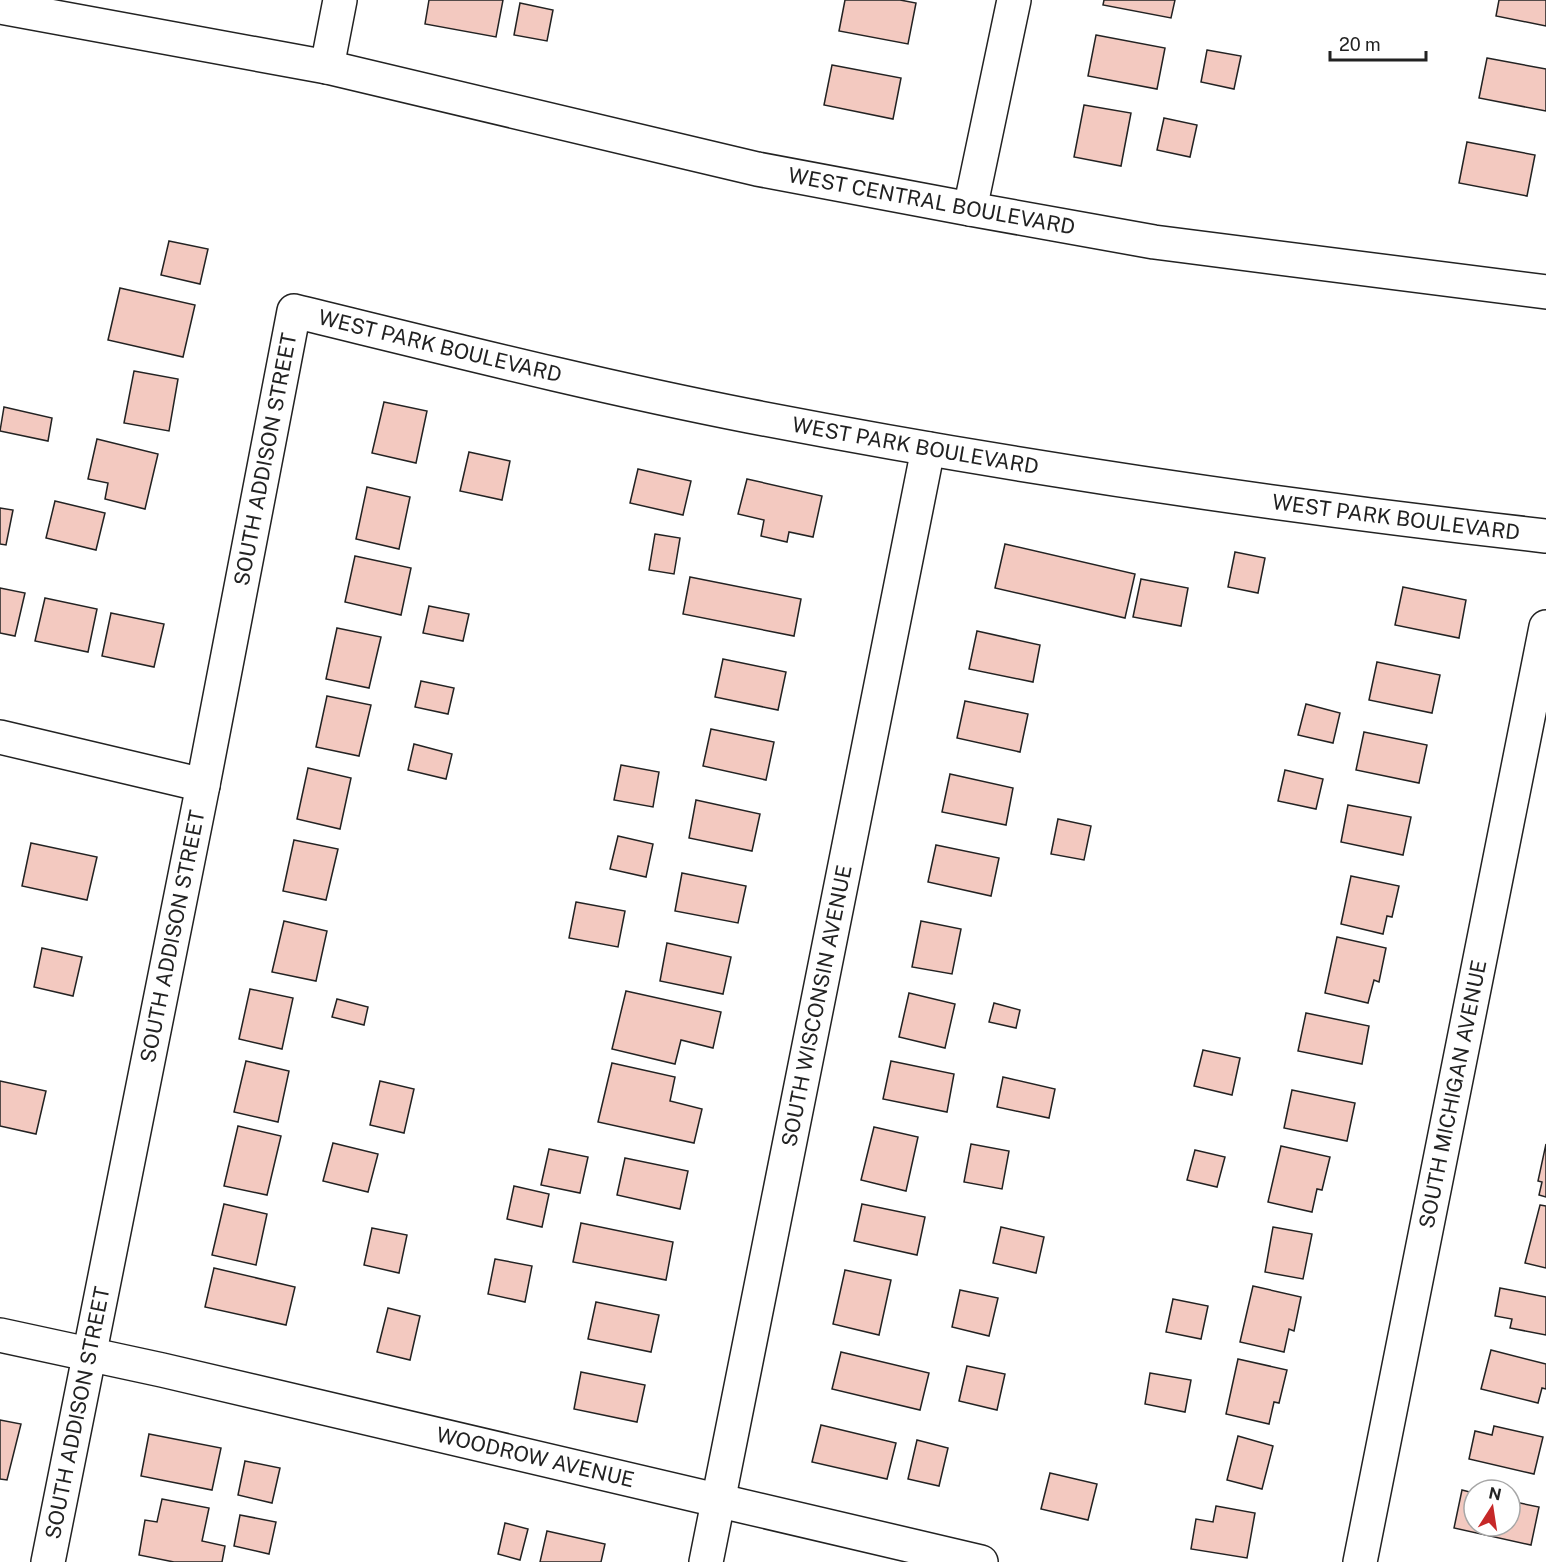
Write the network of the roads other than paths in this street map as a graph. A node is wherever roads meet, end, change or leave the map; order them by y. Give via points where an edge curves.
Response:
1 (340, 0) edge
2 (1014, 0) edge
3 (0, 7) edge
4 (327, 67) junction
5 (970, 209) junction
6 (1546, 292) edge
7 (294, 311) joint
8 (928, 449) junction
9 (1546, 536) edge
10 (1546, 627) edge
11 (0, 737) edge
12 (203, 785) junction
13 (0, 1335) edge
14 (90, 1355) junction
15 (719, 1500) junction
16 (48, 1562) edge
17 (706, 1562) edge
18 (981, 1562) edge
19 (1360, 1562) edge

1 - 4 street
2 - 5 street
3 - 4 street, WEST CENTRAL BOULEVARD
4 - 5 street, WEST CENTRAL BOULEVARD via 757,169
5 - 6 street, WEST CENTRAL BOULEVARD via 1154,242
7 - 8 street, WEST PARK BOULEVARD via 524,368 747,416
7 - 12 street, SOUTH ADDISON STREET
8 - 9 street, WEST PARK BOULEVARD via 1245,500
8 - 15 street, SOUTH WISCONSIN AVENUE
10 - 19 street, SOUTH MICHIGAN AVENUE
11 - 12 street
12 - 14 street, SOUTH ADDISON STREET
13 - 14 street, WOODROW AVENUE
14 - 15 street, WOODROW AVENUE
14 - 16 street, SOUTH ADDISON STREET
15 - 17 street, SOUTH WISCONSIN AVENUE
15 - 18 street, WOODROW AVENUE

